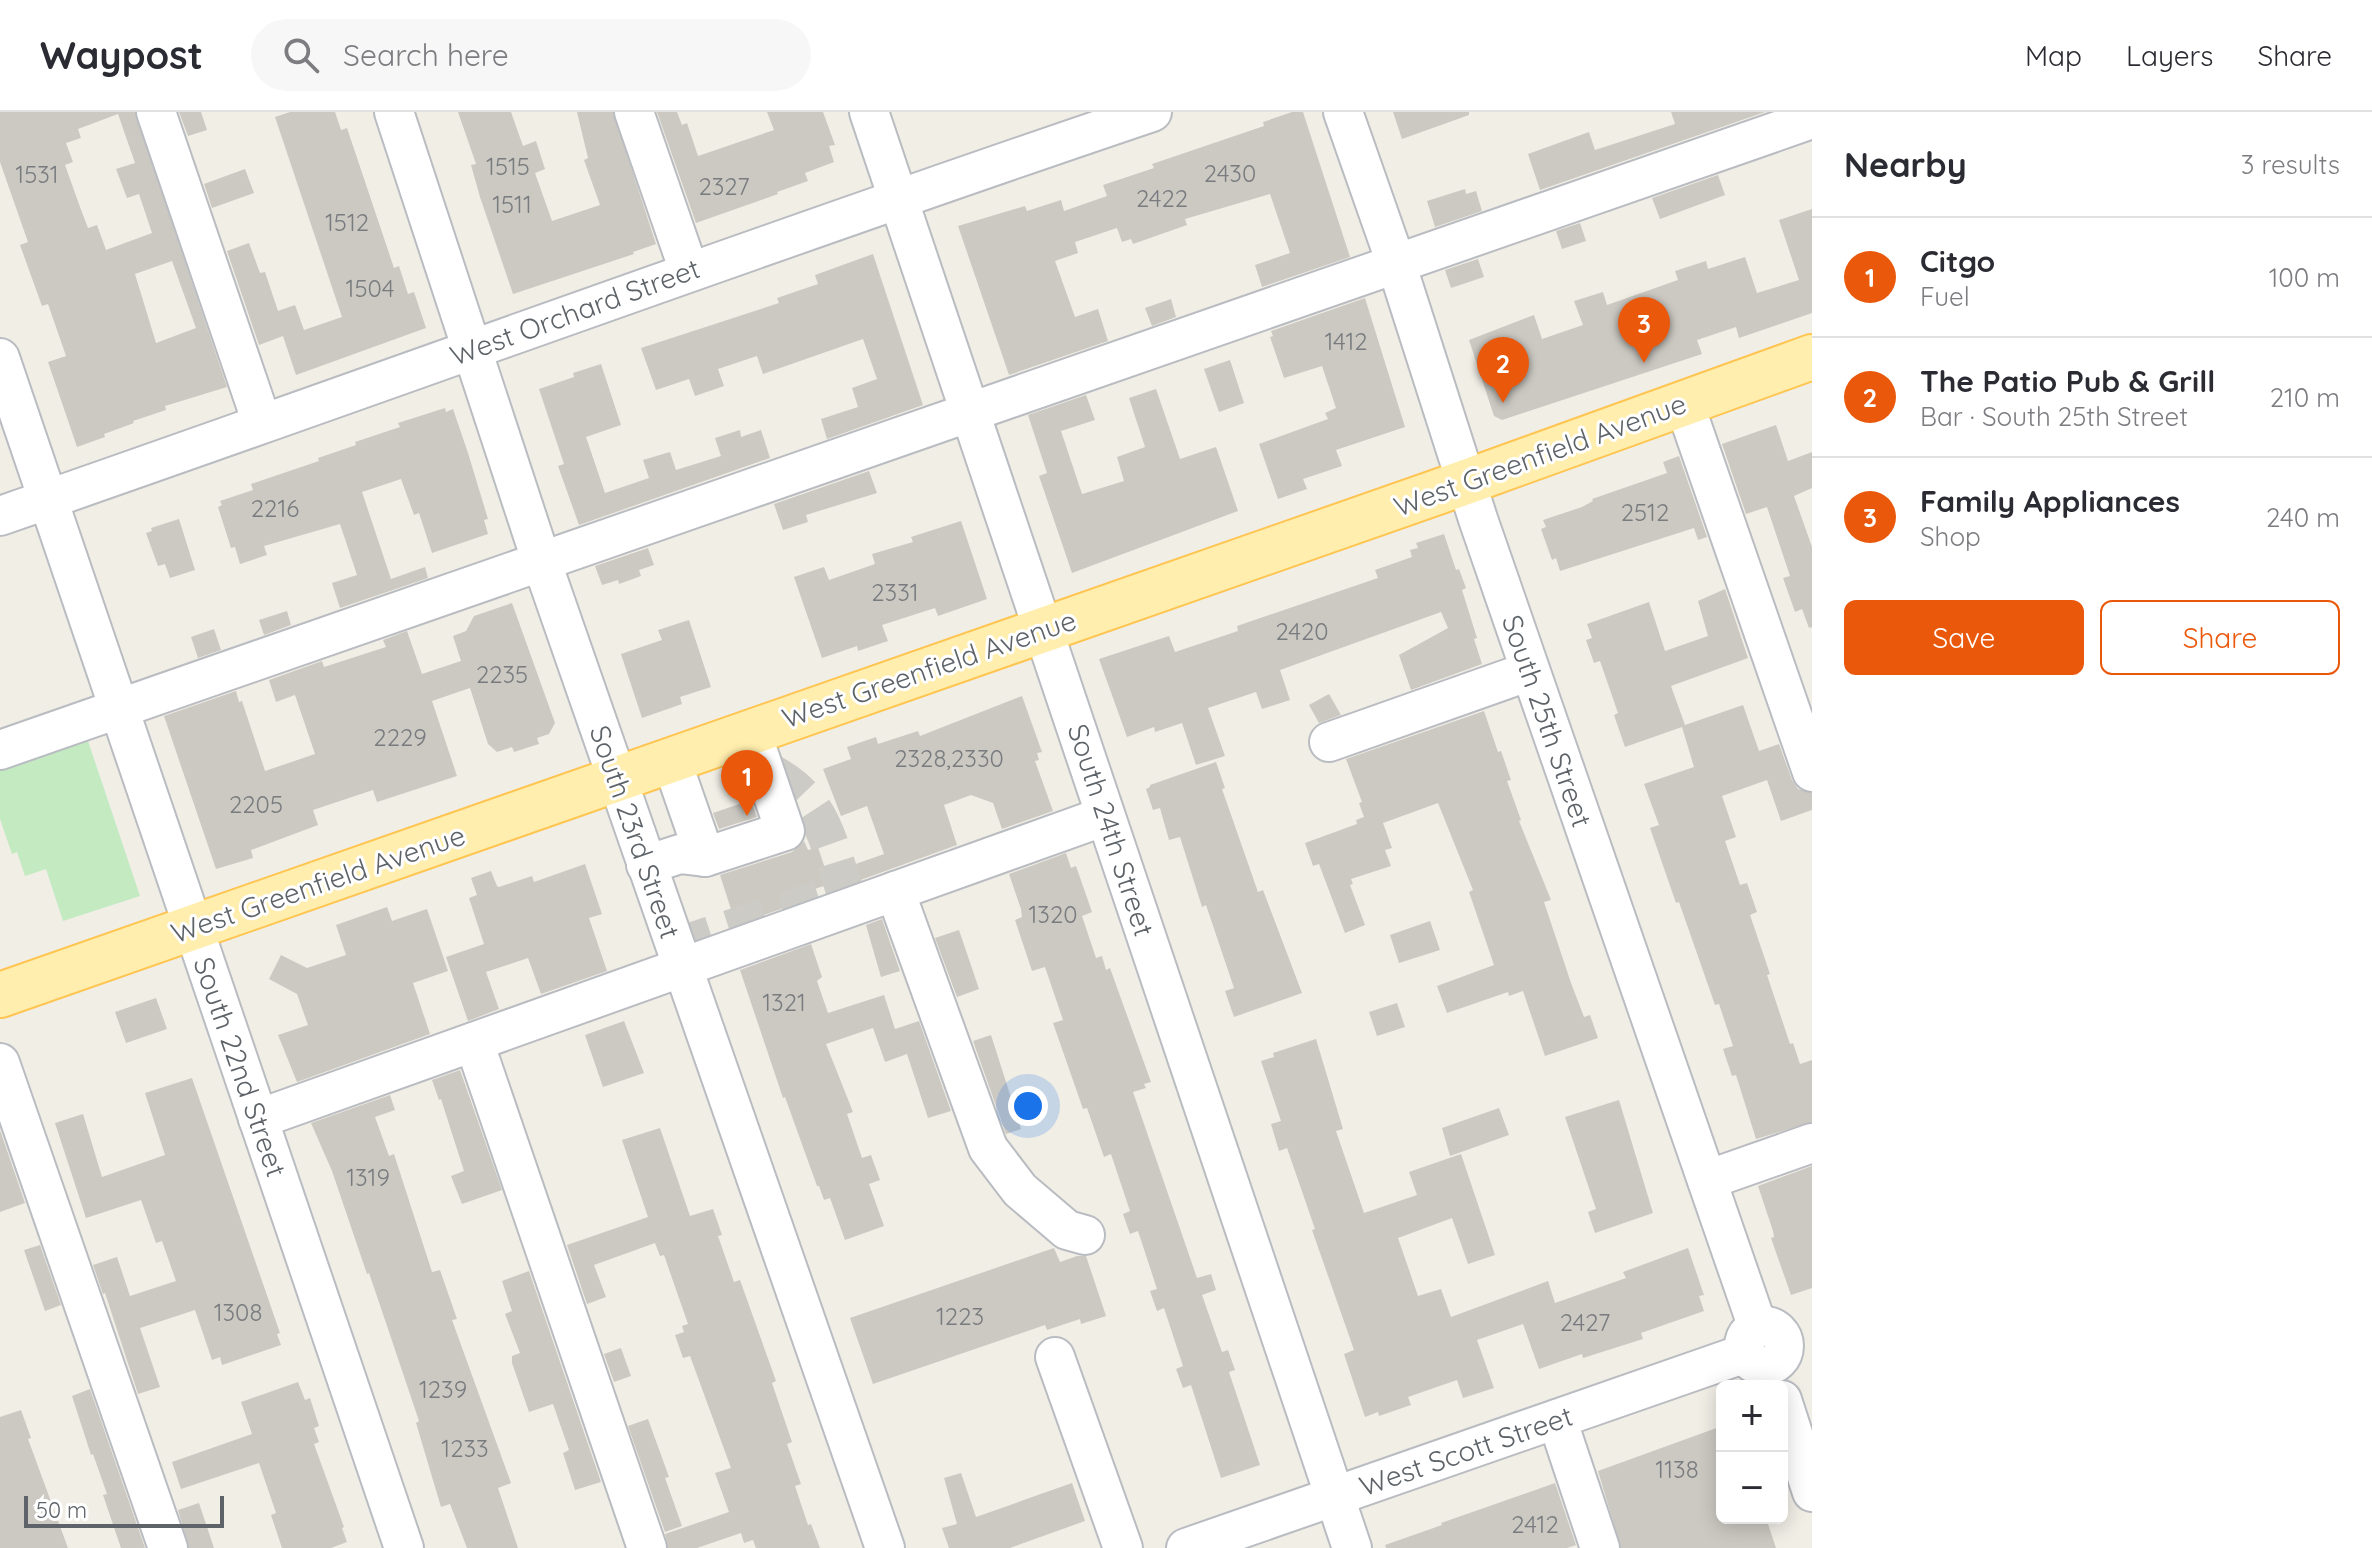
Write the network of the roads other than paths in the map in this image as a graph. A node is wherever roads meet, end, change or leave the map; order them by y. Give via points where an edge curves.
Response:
1 (156, 112) edge
2 (394, 112) edge
3 (634, 112) edge
4 (869, 112) edge
5 (1152, 112) edge
6 (1343, 112) edge
7 (1113, 118) edge
8 (1812, 119) edge
9 (897, 198) junction
10 (1396, 263) junction
11 (689, 271) junction
12 (474, 350) junction
13 (1812, 357) edge
14 (0, 358) edge
15 (1684, 403) junction
16 (970, 412) junction
17 (262, 423) junction
18 (1466, 482) junction
19 (47, 500) junction
20 (0, 516) edge
21 (542, 563) junction
22 (1044, 629) junction
23 (1530, 671) junction
24 (117, 709) junction
25 (751, 731) junction
26 (1329, 742) dead end
27 (0, 750) edge
28 (671, 759) junction
29 (1812, 772) edge
30 (616, 778) junction
31 (1105, 816) junction
32 (705, 857) junction
33 (646, 865) junction
34 (895, 891) junction
35 (192, 928) junction
36 (682, 967) junction
37 (0, 995) edge
38 (474, 1042) junction
39 (0, 1063) edge
40 (258, 1119) junction
41 (1812, 1143) edge
42 (1707, 1180) junction
43 (1085, 1235) dead end
44 (1055, 1357) dead end
45 (1775, 1357) edge
46 (1557, 1419) junction
47 (1812, 1492) edge
48 (1335, 1496) junction
49 (168, 1548) edge
50 (404, 1548) edge
51 (647, 1548) edge
52 (885, 1548) edge
53 (1123, 1548) edge
54 (1186, 1548) edge
55 (1352, 1548) edge
56 (1600, 1548) edge

1 - 17 street
2 - 12 street, South 23rd Street
3 - 11 street
4 - 9 street, South 24th Street
5 - 7 street, West Orchard Street
6 - 10 street, South 25th Street
7 - 9 street, West Orchard Street
8 - 10 street
9 - 11 street, West Orchard Street
9 - 16 street, South 24th Street
10 - 16 street
10 - 18 street, South 25th Street
11 - 12 street, West Orchard Street
12 - 17 street, West Orchard Street
12 - 21 street, South 23rd Street
13 - 15 main road, West Greenfield Avenue
14 - 19 street, South 22nd Street
15 - 18 main road, West Greenfield Avenue
15 - 29 street
16 - 21 street
16 - 22 street, South 24th Street
17 - 19 street, West Orchard Street
18 - 22 main road, West Greenfield Avenue
18 - 23 street, South 25th Street
19 - 20 street, West Orchard Street
19 - 24 street, South 22nd Street
21 - 24 street
21 - 30 street, South 23rd Street
22 - 25 main road, West Greenfield Avenue
22 - 31 street, South 24th Street
23 - 26 street
23 - 42 street, South 25th Street
24 - 27 street
24 - 35 street, South 22nd Street
25 - 28 main road, West Greenfield Avenue
25 - 32 street via 785,831
28 - 30 main road, West Greenfield Avenue
28 - 32 street
30 - 33 street, South 23rd Street
30 - 35 main road, West Greenfield Avenue
31 - 34 street
31 - 48 street, South 24th Street
32 - 33 street via 680,854
33 - 36 street, South 23rd Street
34 - 36 street
34 - 43 street via 988,1148 1020,1190 1067,1230
35 - 37 main road, West Greenfield Avenue
35 - 40 street, South 22nd Street
36 - 38 street
36 - 52 street, South 23rd Street
38 - 40 street
38 - 51 street
39 - 49 street
40 - 50 street, South 22nd Street
41 - 42 street
42 - 45 street, South 25th Street
44 - 53 street
45 - 46 street, West Scott Street
45 - 47 street, South 25th Street
46 - 48 street, West Scott Street
46 - 56 street
48 - 54 street, West Scott Street
48 - 55 street, South 24th Street

